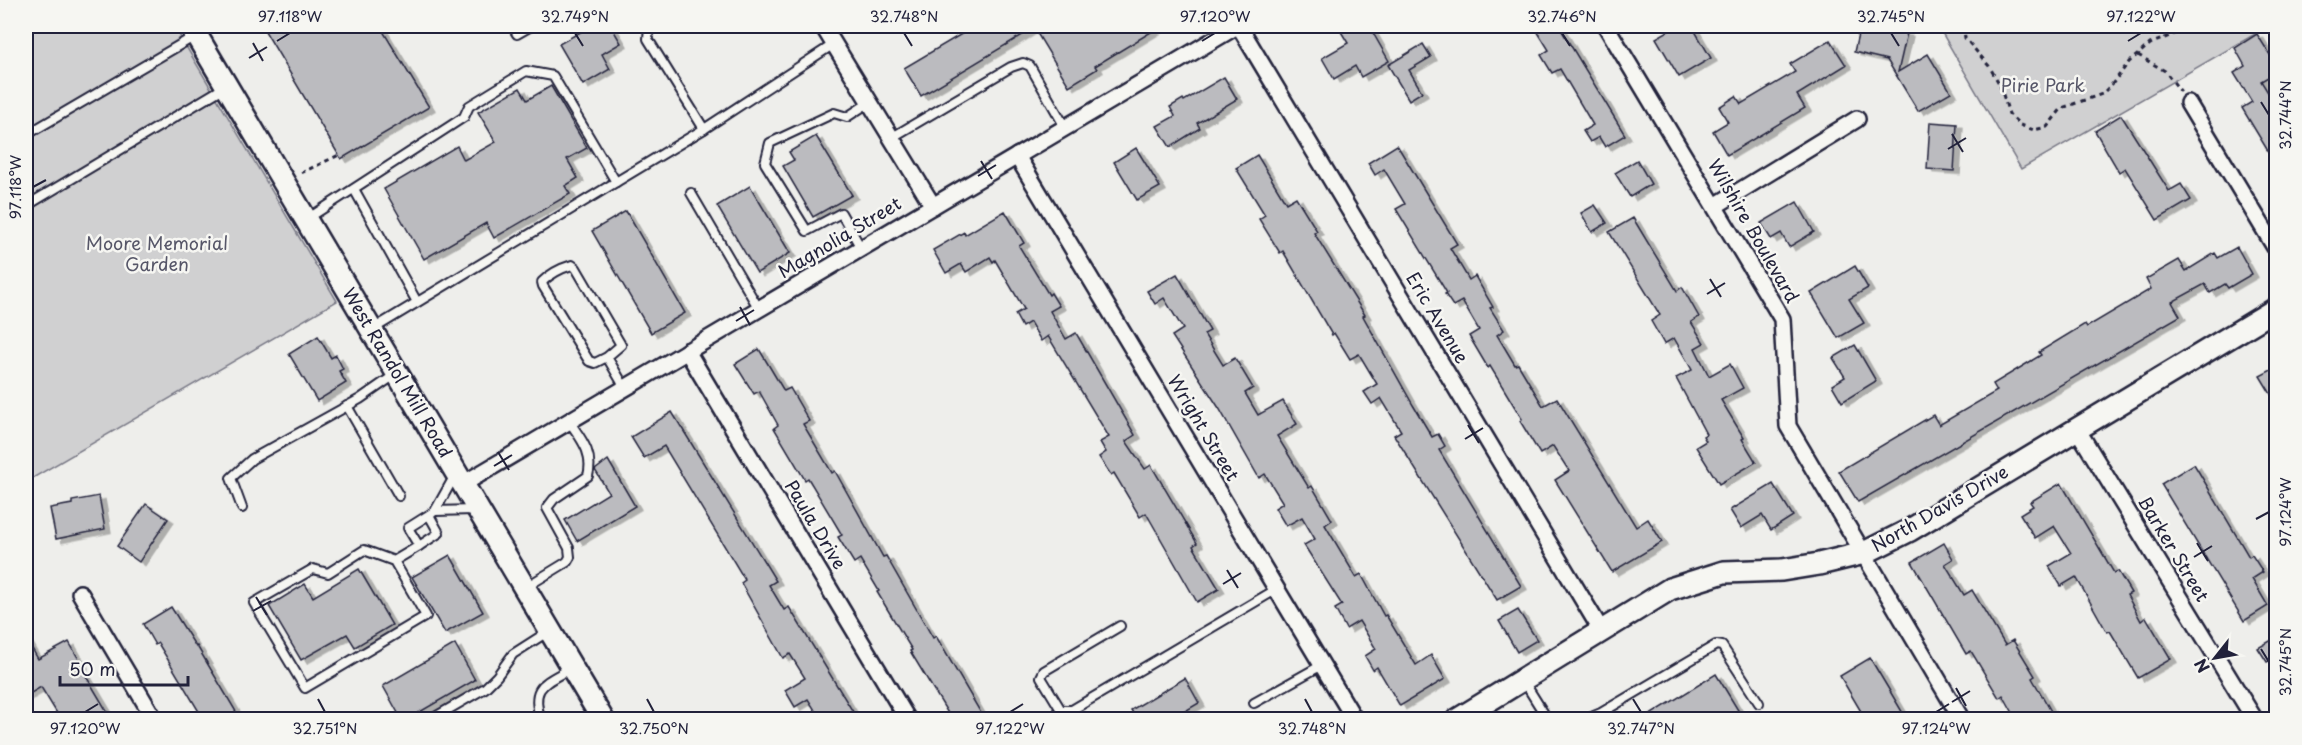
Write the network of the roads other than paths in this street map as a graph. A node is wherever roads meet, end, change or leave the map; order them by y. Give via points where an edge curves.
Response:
1 (512, 26) edge
2 (531, 26) edge
3 (649, 26) edge
4 (1606, 26) edge
5 (827, 27) edge
6 (1232, 27) edge
7 (193, 30) edge
8 (834, 44) junction
9 (227, 87) junction
10 (870, 102) junction
11 (2188, 103) road end
12 (1857, 119) dead end
13 (1065, 127) junction
14 (704, 129) junction
15 (26, 135) edge
16 (891, 138) junction
17 (1017, 156) junction
18 (616, 182) junction
19 (354, 189) junction
20 (692, 194) dead end
21 (26, 206) edge
22 (933, 206) junction
23 (1715, 206) junction
24 (306, 219) junction
25 (861, 248) junction
26 (2277, 249) edge
27 (417, 302) junction
28 (759, 309) junction
29 (2277, 309) edge
30 (372, 330) junction
31 (687, 351) junction
32 (607, 357) junction
33 (397, 373) junction
34 (625, 388) junction
35 (347, 406) junction
36 (569, 421) junction
37 (2078, 429) junction
38 (460, 479) junction
39 (399, 496) dead end
40 (242, 508) dead end
41 (478, 510) junction
42 (432, 513) junction
43 (419, 546) junction
44 (1864, 553) junction
45 (394, 561) junction
46 (525, 588) junction
47 (1277, 589) junction
48 (80, 593) dead end
49 (1120, 626) dead end
50 (550, 630) junction
51 (1601, 630) junction
52 (1322, 665) junction
53 (572, 667) junction
54 (1523, 679) junction
55 (1254, 703) dead end
56 (1759, 703) dead end
57 (155, 720) edge
58 (430, 720) edge
59 (541, 720) edge
60 (603, 720) edge
61 (908, 720) edge
62 (1355, 720) edge
63 (1456, 720) edge
64 (1548, 720) edge
65 (1584, 720) edge
66 (1962, 720) edge
67 (2255, 720) edge

1 - 2 lane via 517,34
3 - 14 lane via 648,39
4 - 23 street, Wilshire Boulevard
5 - 8 street
6 - 13 street, Magnolia Street
6 - 51 street, Eric Avenue
7 - 9 street, West Randol Mill Road
7 - 15 lane
8 - 10 street
8 - 14 lane
9 - 21 lane
9 - 24 street, West Randol Mill Road
10 - 16 street
10 - 25 lane via 848,117 834,113 770,143 765,163 807,231 842,213
11 - 26 street
12 - 23 street
13 - 16 lane via 1030,66 1023,63
13 - 17 street, Magnolia Street
14 - 18 lane
16 - 22 street
17 - 22 street, Magnolia Street
17 - 47 street, Wright Street
18 - 19 lane via 553,76 526,71 469,106 464,117
18 - 27 lane
19 - 24 lane
19 - 27 lane
20 - 28 lane
22 - 25 street, Magnolia Street
23 - 44 street, Wilshire Boulevard via 1782,319 1788,426
24 - 30 street, West Randol Mill Road
25 - 28 street, Magnolia Street
27 - 30 lane
28 - 31 street, Magnolia Street
29 - 37 street, North Davis Drive
30 - 33 street, West Randol Mill Road
31 - 34 street, Magnolia Street
31 - 61 street, Paula Drive
32 - 32 lane via 595,363 589,361 543,286 546,278 568,266 576,268 621,345
32 - 34 lane
33 - 35 lane
33 - 38 street, West Randol Mill Road
34 - 36 street, Magnolia Street
35 - 39 lane
35 - 40 lane via 252,459 231,478
36 - 38 street, Magnolia Street
36 - 46 lane via 589,452 588,476 547,508 570,557
37 - 44 street, North Davis Drive via 1911,530
37 - 67 street, Barker Street
38 - 41 street, West Randol Mill Road
38 - 42 lane
41 - 42 lane
41 - 46 street, West Randol Mill Road
42 - 43 lane via 440,533
42 - 43 lane via 408,528
43 - 45 lane
44 - 51 street, North Davis Drive via 1782,570 1724,572 1670,588
44 - 66 street, Wilshire Boulevard
45 - 45 lane via 426,616 305,688 254,603 313,569 328,573 364,550
46 - 50 street, West Randol Mill Road
47 - 49 lane via 1072,710 1061,710 1041,677 1044,671
47 - 52 street, Wright Street
48 - 57 street
50 - 53 street, West Randol Mill Road
50 - 58 lane via 513,654 485,688
51 - 54 street, North Davis Drive
52 - 55 lane
52 - 62 street, Wright Street
53 - 59 lane via 541,686 537,693
53 - 60 street, West Randol Mill Road
54 - 63 street, North Davis Drive
54 - 64 lane
56 - 65 lane via 1722,646 1716,645

